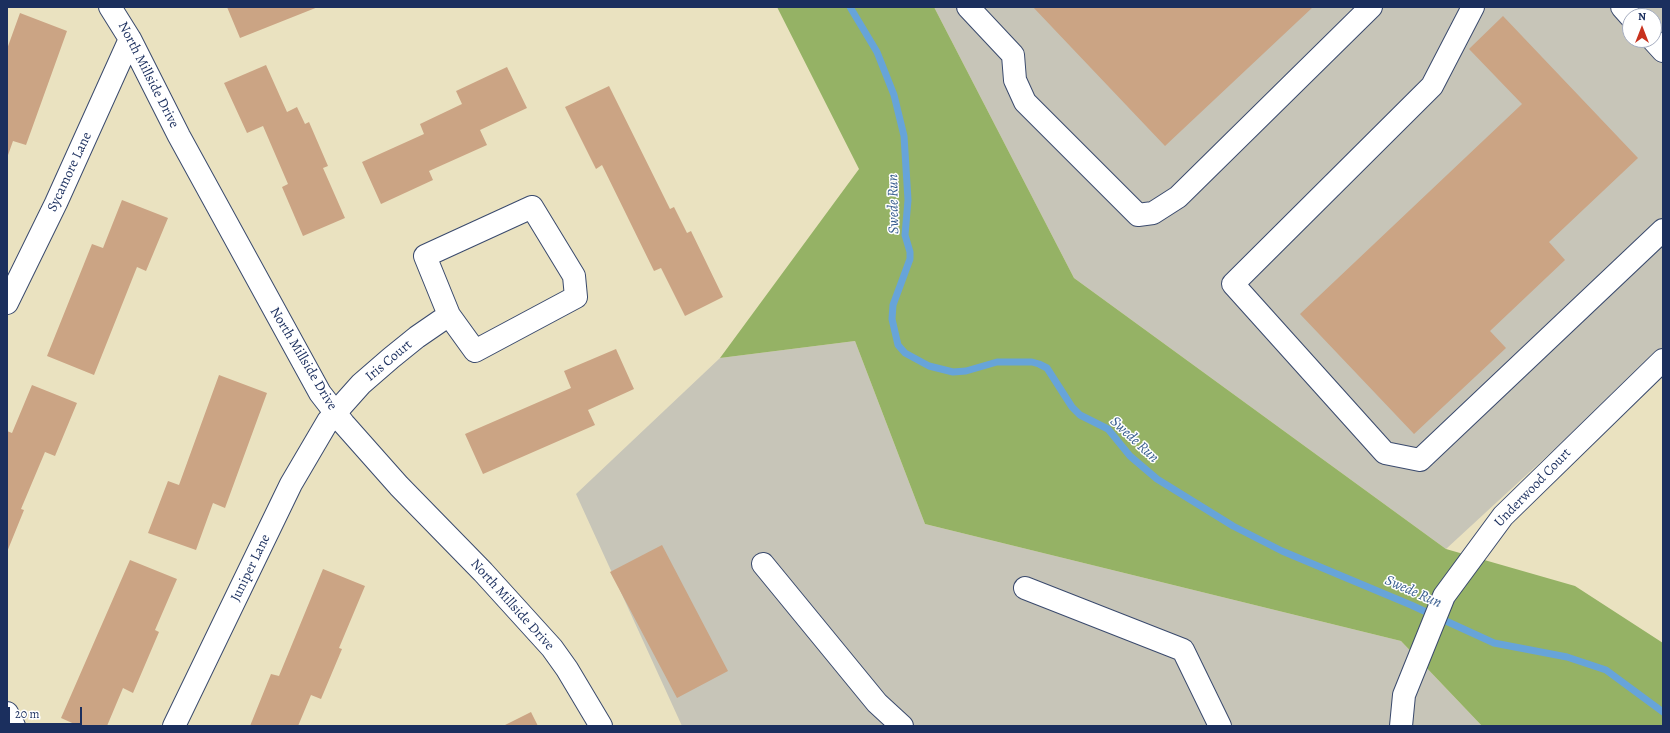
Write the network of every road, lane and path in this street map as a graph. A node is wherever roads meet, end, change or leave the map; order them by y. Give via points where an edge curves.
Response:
1 (110, 7) edge
2 (968, 7) edge
3 (1371, 7) edge
4 (1473, 7) edge
5 (130, 39) junction
6 (1663, 230) edge
7 (7, 303) edge
8 (449, 315) junction
9 (1663, 360) edge
10 (335, 413) junction
11 (763, 564) dead end
12 (1025, 588) dead end
13 (7, 713) edge
14 (14, 726) edge
15 (174, 726) edge
16 (601, 726) edge
17 (902, 726) edge
18 (1220, 726) edge
19 (1401, 726) edge

1 - 5 street, North Millside Drive
2 - 3 street via 1013,55 1015,80 1024,102 1138,215 1153,213 1178,197
4 - 6 street via 1432,86 1233,284 1384,453 1420,460
5 - 7 street, Sycamore Lane via 56,203
5 - 10 street, North Millside Drive via 179,136 310,376
8 - 8 street via 425,256 532,207 574,276 576,297 475,351
8 - 10 street, Iris Court via 391,358 361,384
9 - 19 street, Underwood Court via 1503,516 1444,596 1404,695
10 - 15 street, Juniper Lane via 310,449
10 - 16 street, North Millside Drive via 399,486 483,572 552,648
11 - 17 street via 877,702
12 - 18 street via 1183,650
13 - 14 street

